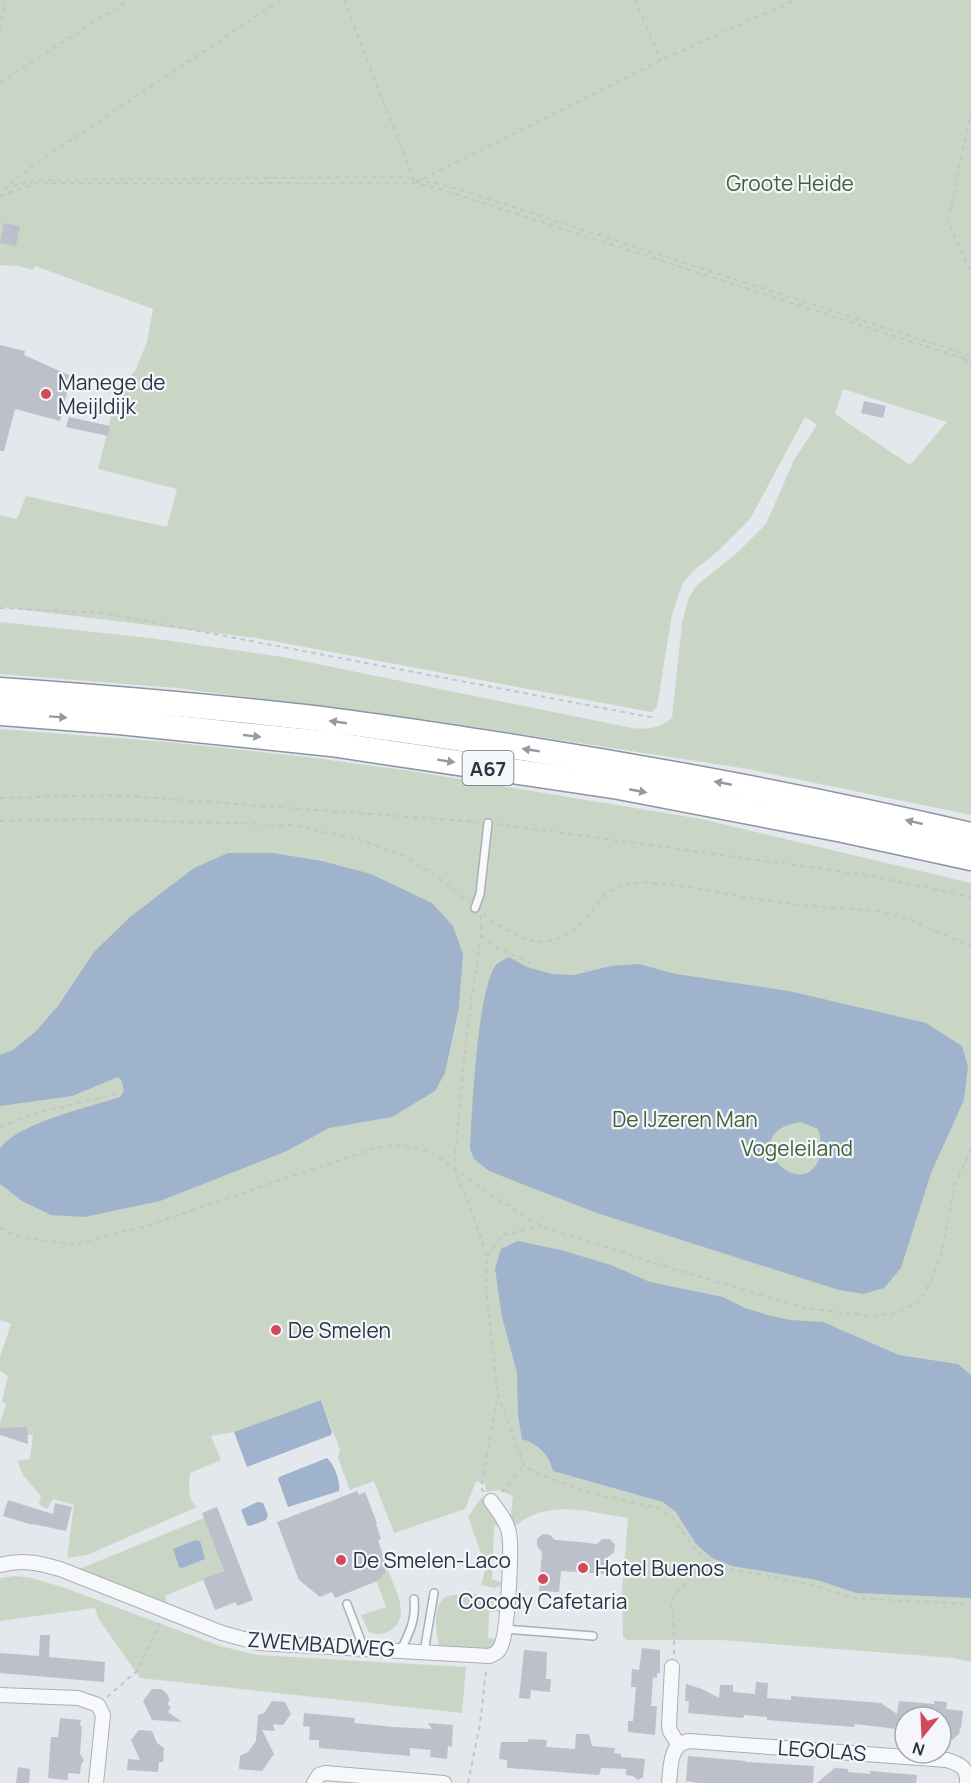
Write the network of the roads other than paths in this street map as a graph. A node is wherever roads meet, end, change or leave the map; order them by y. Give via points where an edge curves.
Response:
1 (0, 690) edge
2 (0, 713) edge
3 (488, 823) dead end
4 (971, 835) edge
5 (971, 858) edge
6 (478, 911) road end
7 (491, 1501) road end
8 (0, 1564) edge
9 (434, 1593) dead end
10 (414, 1599) dead end
11 (347, 1604) dead end
12 (505, 1629) junction
13 (592, 1636) dead end
14 (364, 1649) junction
15 (401, 1650) junction
16 (424, 1652) junction
17 (672, 1667) dead end
18 (0, 1695) edge
19 (678, 1744) junction
20 (968, 1763) edge
21 (96, 1783) edge
22 (314, 1783) edge
23 (444, 1783) edge
24 (669, 1783) edge
25 (967, 1783) edge

4 -> 1 highway, A67 via 698,778 436,735 297,716
2 -> 5 highway, A67 via 342,746 619,787
3 - 6 lane
7 - 12 street via 509,1532
8 - 14 street, ZWEMBADWEG via 33,1561 60,1569 222,1633 259,1642
9 - 16 lane
10 - 15 lane via 412,1628
11 - 14 lane
12 - 13 lane
12 - 16 street, ZWEMBADWEG via 499,1650 489,1656
14 - 15 street, ZWEMBADWEG
15 - 16 street, ZWEMBADWEG
17 - 19 street via 669,1725
18 - 21 street via 78,1698 98,1705 103,1715
19 - 20 street, LEGOLAS via 698,1741
19 - 24 street
20 - 25 street, LEGOLAS
22 - 23 street via 325,1773

